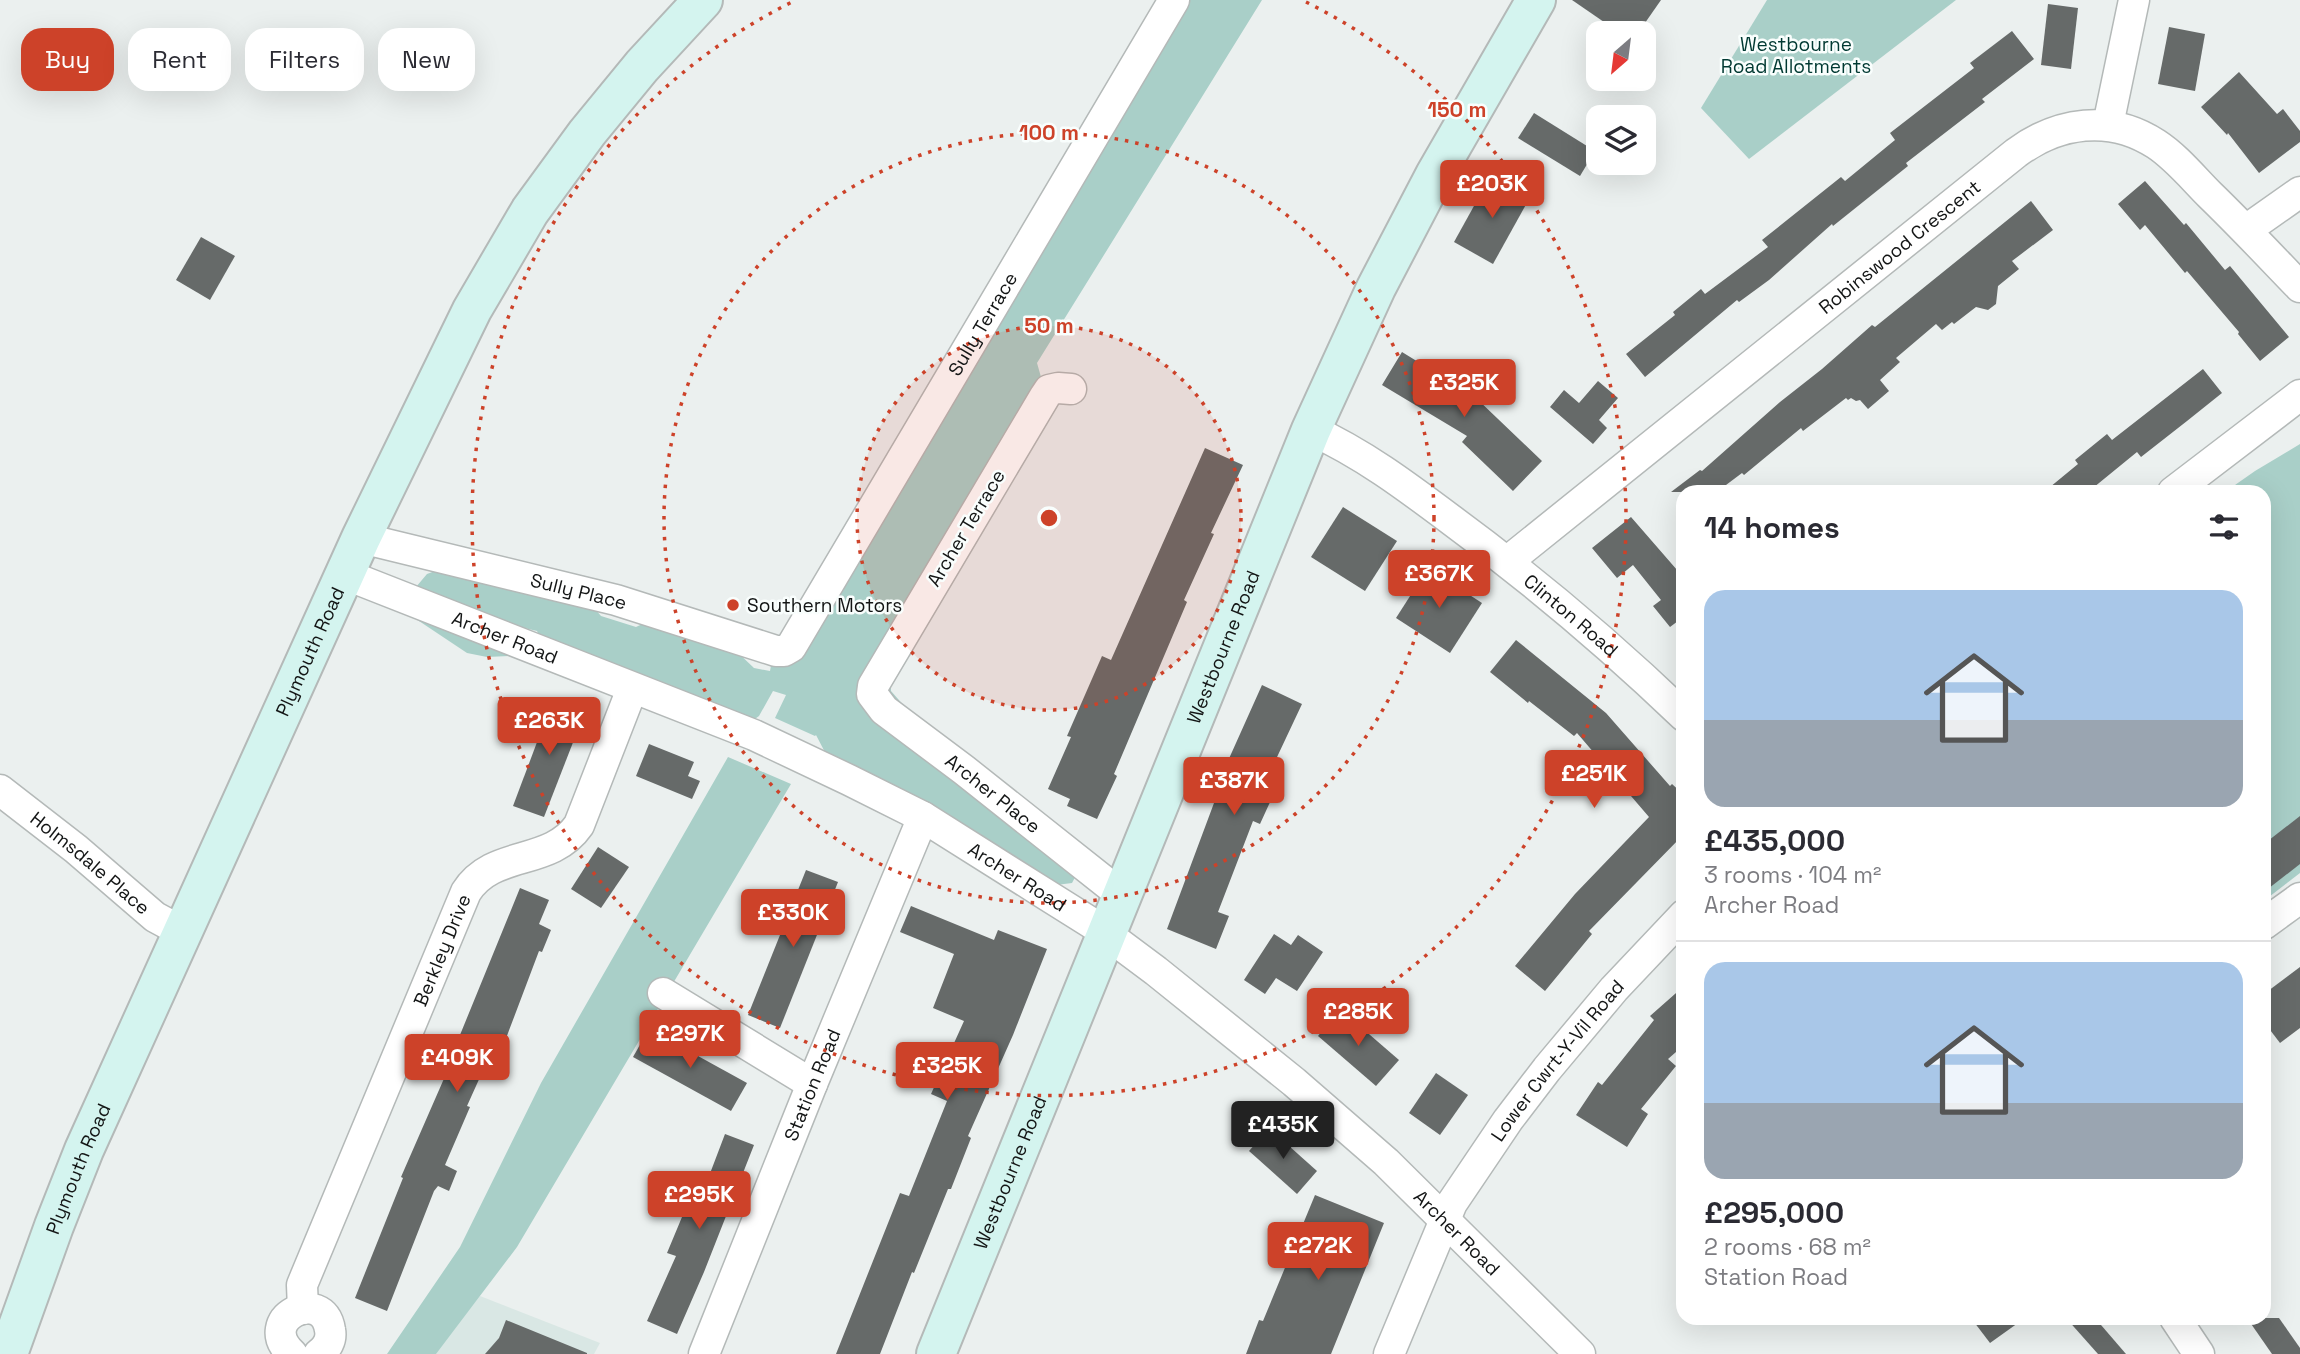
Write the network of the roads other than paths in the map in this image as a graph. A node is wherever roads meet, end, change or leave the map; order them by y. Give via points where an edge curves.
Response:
1 (703, 0) edge
2 (1174, 0) edge
3 (1536, 0) edge
4 (2134, 0) edge
5 (2108, 125) junction
6 (2300, 192) edge
7 (2246, 230) junction
8 (2300, 287) edge
9 (1071, 389) dead end
10 (2300, 395) edge
11 (1311, 430) junction
12 (2182, 485) edge
13 (361, 538) junction
14 (1507, 561) junction
15 (344, 574) junction
16 (791, 647) joint
17 (873, 686) joint
18 (632, 689) junction
19 (1676, 708) edge
20 (0, 790) edge
21 (923, 817) junction
22 (1123, 893) junction
23 (2299, 900) edge
24 (2271, 919) edge
25 (1676, 923) edge
26 (181, 931) junction
27 (1107, 935) junction
28 (663, 993) dead end
29 (813, 1084) junction
30 (1445, 1218) junction
31 (303, 1309) junction
32 (2180, 1325) edge
33 (8, 1354) edge
34 (292, 1354) edge
35 (319, 1354) edge
36 (705, 1354) edge
37 (936, 1354) edge
38 (1388, 1354) edge
39 (1580, 1354) edge
40 (2199, 1354) edge

1 - 13 street, Plymouth Road via 642,65 530,211 472,310
2 - 16 street, Sully Terrace
3 - 11 street, Westbourne Road via 1376,288
4 - 5 street
5 - 7 street, Robinswood Crescent via 2157,144
5 - 14 street, Robinswood Crescent via 2060,129 2016,152
6 - 7 street
7 - 8 street, Robinswood Crescent
9 - 17 street, Archer Terrace via 1049,390
10 - 12 street
11 - 14 street, Clinton Road via 1378,467
11 - 22 street, Westbourne Road
13 - 15 street, Plymouth Road
13 - 16 street, Sully Place via 616,600 776,651
14 - 19 street, Clinton Road via 1611,647
15 - 18 street, Archer Road
15 - 26 street, Plymouth Road
17 - 22 street, Archer Place via 872,694 884,710
18 - 21 street, Archer Road via 754,735
18 - 31 street, Berkley Drive via 571,837 559,846 485,871 466,892 302,1285
20 - 26 street, Holmsdale Place via 155,917
21 - 27 street, Archer Road
21 - 29 street, Station Road
22 - 27 street, Westbourne Road
23 - 24 street
25 - 30 street, Lower Cwrt-Y-Vil Road via 1547,1069
26 - 33 street, Plymouth Road via 84,1150
27 - 30 street, Archer Road via 1263,1056
27 - 37 street, Westbourne Road
28 - 29 street
29 - 36 street, Station Road
30 - 38 street, Lower Cwrt-Y-Vil Road
30 - 39 street, Archer Road
31 - 34 street via 292,1312 282,1324 282,1341
31 - 35 street via 315,1310 327,1320 331,1336
32 - 40 street

